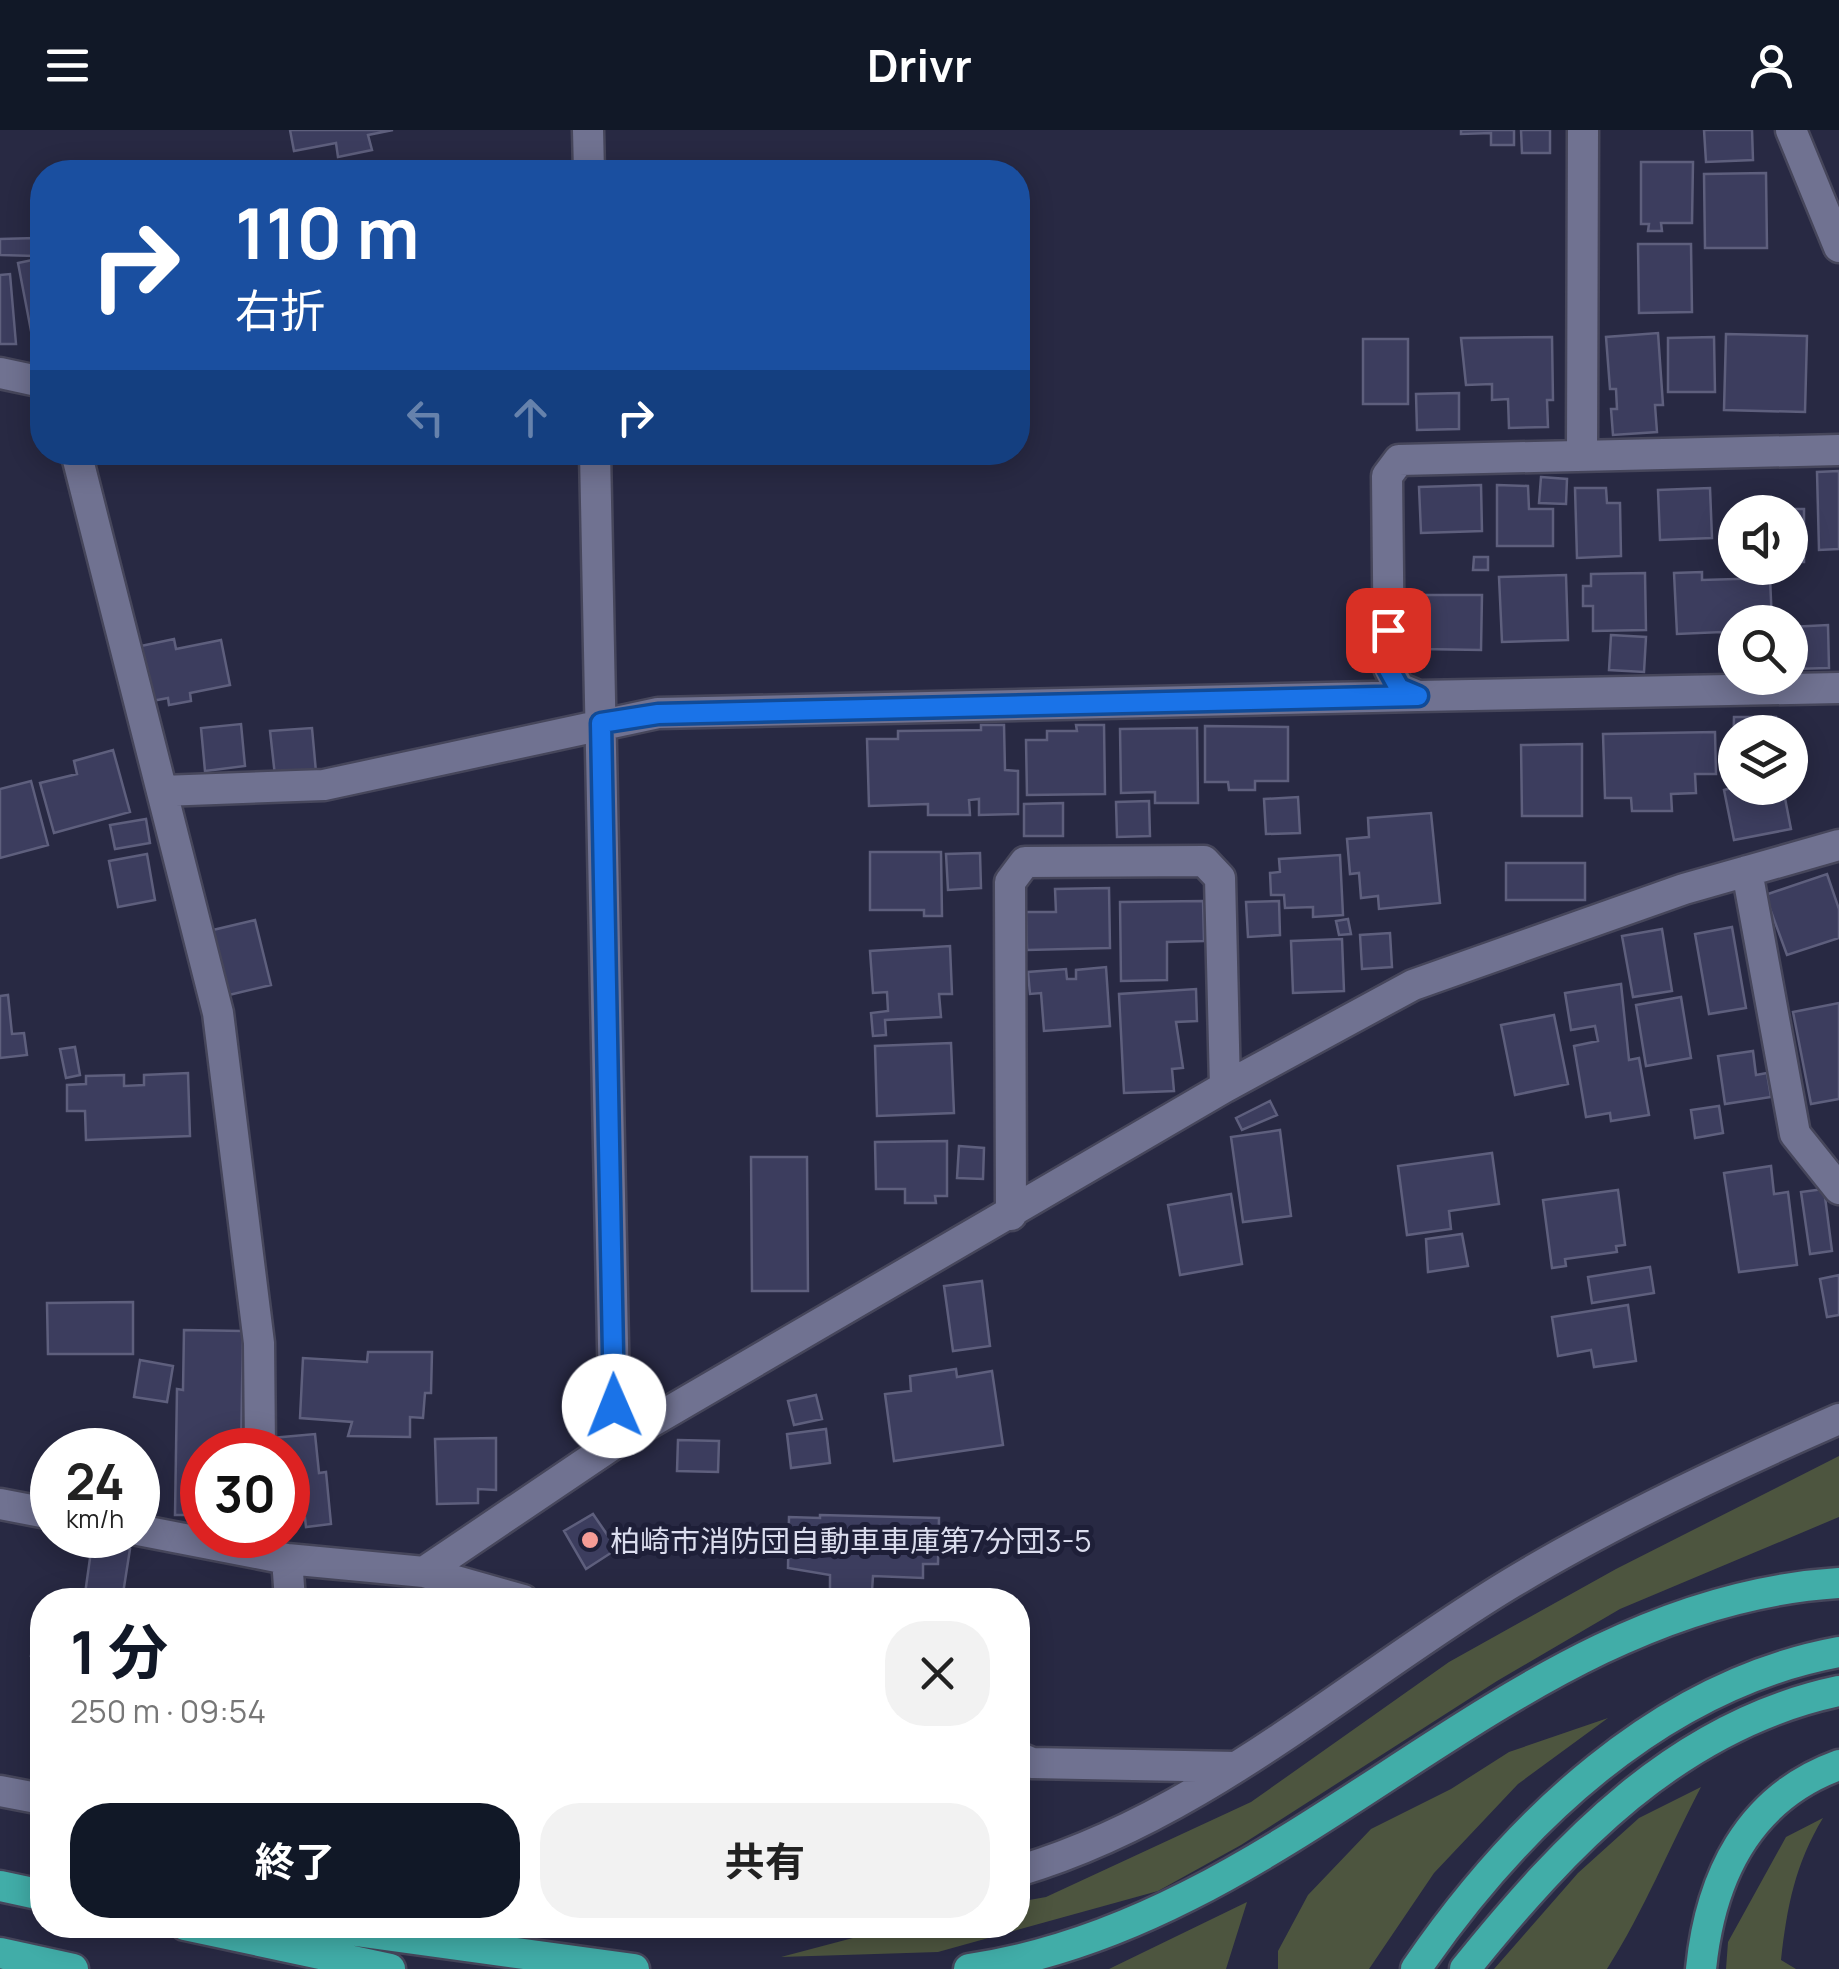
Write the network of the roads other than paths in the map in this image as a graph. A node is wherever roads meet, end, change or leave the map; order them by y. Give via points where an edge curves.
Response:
1 (588, 130) edge
2 (1583, 130) edge
3 (1790, 130) edge
4 (589, 160) edge
5 (1839, 247) edge
6 (0, 373) edge
7 (30, 379) edge
8 (1839, 450) edge
9 (1582, 456) junction
10 (79, 465) edge
11 (595, 465) edge
12 (1839, 688) edge
13 (1418, 696) junction
14 (601, 723) junction
15 (162, 791) junction
16 (1839, 845) edge
17 (1747, 871) junction
18 (1225, 1086) junction
19 (1839, 1189) edge
20 (1010, 1215) junction
21 (1839, 1419) edge
22 (260, 1428) edge
23 (615, 1443) junction
24 (0, 1504) edge
25 (30, 1510) edge
26 (310, 1555) edge
27 (273, 1558) edge
28 (424, 1572) junction
29 (1839, 1583) edge
30 (285, 1588) edge
31 (481, 1588) edge
32 (1839, 1652) edge
33 (1839, 1690) edge
34 (1030, 1762) edge
35 (1839, 1765) edge
36 (1238, 1767) junction
37 (0, 1792) edge
38 (30, 1797) edge
39 (1030, 1867) edge
40 (0, 1884) edge
41 (30, 1889) edge
42 (246, 1938) edge
43 (407, 1938) edge
44 (0, 1954) edge
45 (72, 1969) edge
46 (390, 1969) edge
47 (634, 1969) edge
48 (969, 1969) edge
49 (1416, 1969) edge
50 (1465, 1969) edge
51 (1701, 1969) edge

1 - 4 street
2 - 9 street
3 - 5 street
6 - 7 street
8 - 9 street
9 - 13 street via 1399,460 1387,476 1388,668 1399,688
10 - 15 street
11 - 14 street
12 - 13 street
13 - 14 street via 658,714
14 - 15 street via 324,784
14 - 23 street
15 - 22 street via 218,1013 260,1343
16 - 17 street
17 - 18 street via 1413,985
17 - 19 street via 1795,1134
18 - 20 street
18 - 20 street via 1220,878 1204,861 1026,862 1010,882
20 - 23 street
21 - 36 street via 1514,1581
23 - 28 street
24 - 25 street
26 - 28 street
27 - 30 street
28 - 31 street
29 - 48 highway via 1729,1600 1612,1642 1444,1740 1294,1839 1181,1901 1059,1949
32 - 49 highway via 1745,1678 1630,1744 1510,1852
33 - 50 highway via 1720,1731 1666,1765 1566,1853
34 - 36 street
35 - 51 highway via 1774,1800 1744,1833 1706,1921
36 - 39 street via 1132,1826
37 - 38 street
40 - 41 highway
42 - 46 highway
43 - 47 highway
44 - 45 highway

